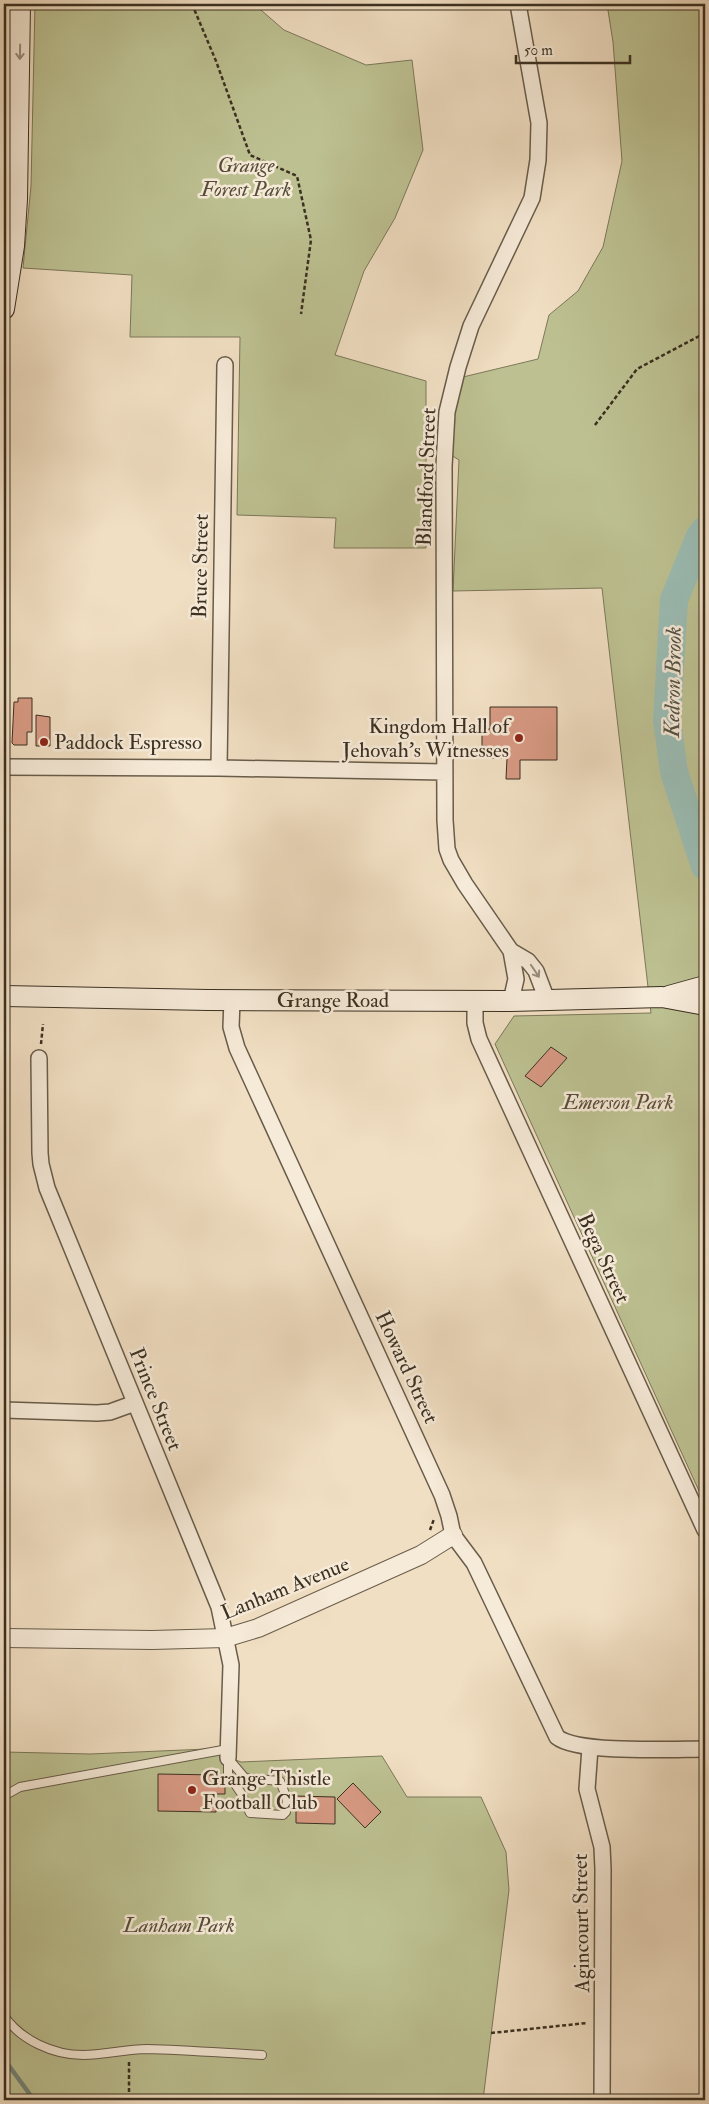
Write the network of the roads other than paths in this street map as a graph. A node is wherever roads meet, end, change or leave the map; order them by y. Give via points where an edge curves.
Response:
1 (20, 4) edge
2 (518, 4) edge
3 (4, 308) edge
4 (225, 365) dead end
5 (4, 767) edge
6 (219, 768) junction
7 (445, 772) junction
8 (511, 951) junction
9 (705, 986) edge
10 (4, 996) edge
11 (662, 998) junction
12 (232, 1000) junction
13 (475, 1000) junction
14 (547, 1000) junction
15 (511, 1001) junction
16 (705, 1005) edge
17 (39, 1058) road end
18 (135, 1403) junction
19 (4, 1410) edge
20 (705, 1530) edge
21 (453, 1535) junction
22 (4, 1638) edge
23 (225, 1638) junction
24 (590, 1748) junction
25 (705, 1749) edge
26 (228, 1753) junction
27 (4, 1796) edge
28 (4, 2016) edge
29 (262, 2055) dead end
30 (602, 2100) edge

1 -> 3 main road via 17,199 14,246
2 - 7 street, Blandford Street via 539,123 538,160 532,198 471,326 447,412 444,466
4 - 6 street, Bruce Street
5 - 6 street
6 - 7 street
7 - 8 street, Blandford Street via 446,834 451,860
8 -> 14 street, Blandford Street via 528,961 536,971
8 - 15 street, Blandford Street via 516,979
9 - 11 main road, Grange Road
10 - 12 main road, Grange Road
11 - 14 main road, Grange Road
11 - 16 main road, Grange Road
12 - 13 main road, Grange Road
12 - 21 street, Howard Street via 231,1027 237,1048 442,1495
13 - 15 main road, Grange Road
13 - 20 street, Bega Street via 478,1039
14 - 15 main road, Grange Road
17 - 18 street, Prince Street via 43,1174
18 - 19 street via 110,1412
18 - 23 street, Prince Street via 215,1596
21 - 23 street, Lanham Avenue via 421,1555 258,1628
21 - 24 street, Howard Street via 474,1563 557,1737 564,1743
22 - 23 street, Lanham Avenue
23 - 26 street, Prince Street via 231,1665
24 - 25 street
24 - 30 street, Agincourt Street via 587,1789 602,1847 603,1869
26 - 26 lane via 245,1778 280,1781 288,1799 286,1812 250,1813 228,1774
26 - 27 lane via 20,1787
28 - 29 lane via 12,2027 30,2040 52,2050 82,2056 146,2049

